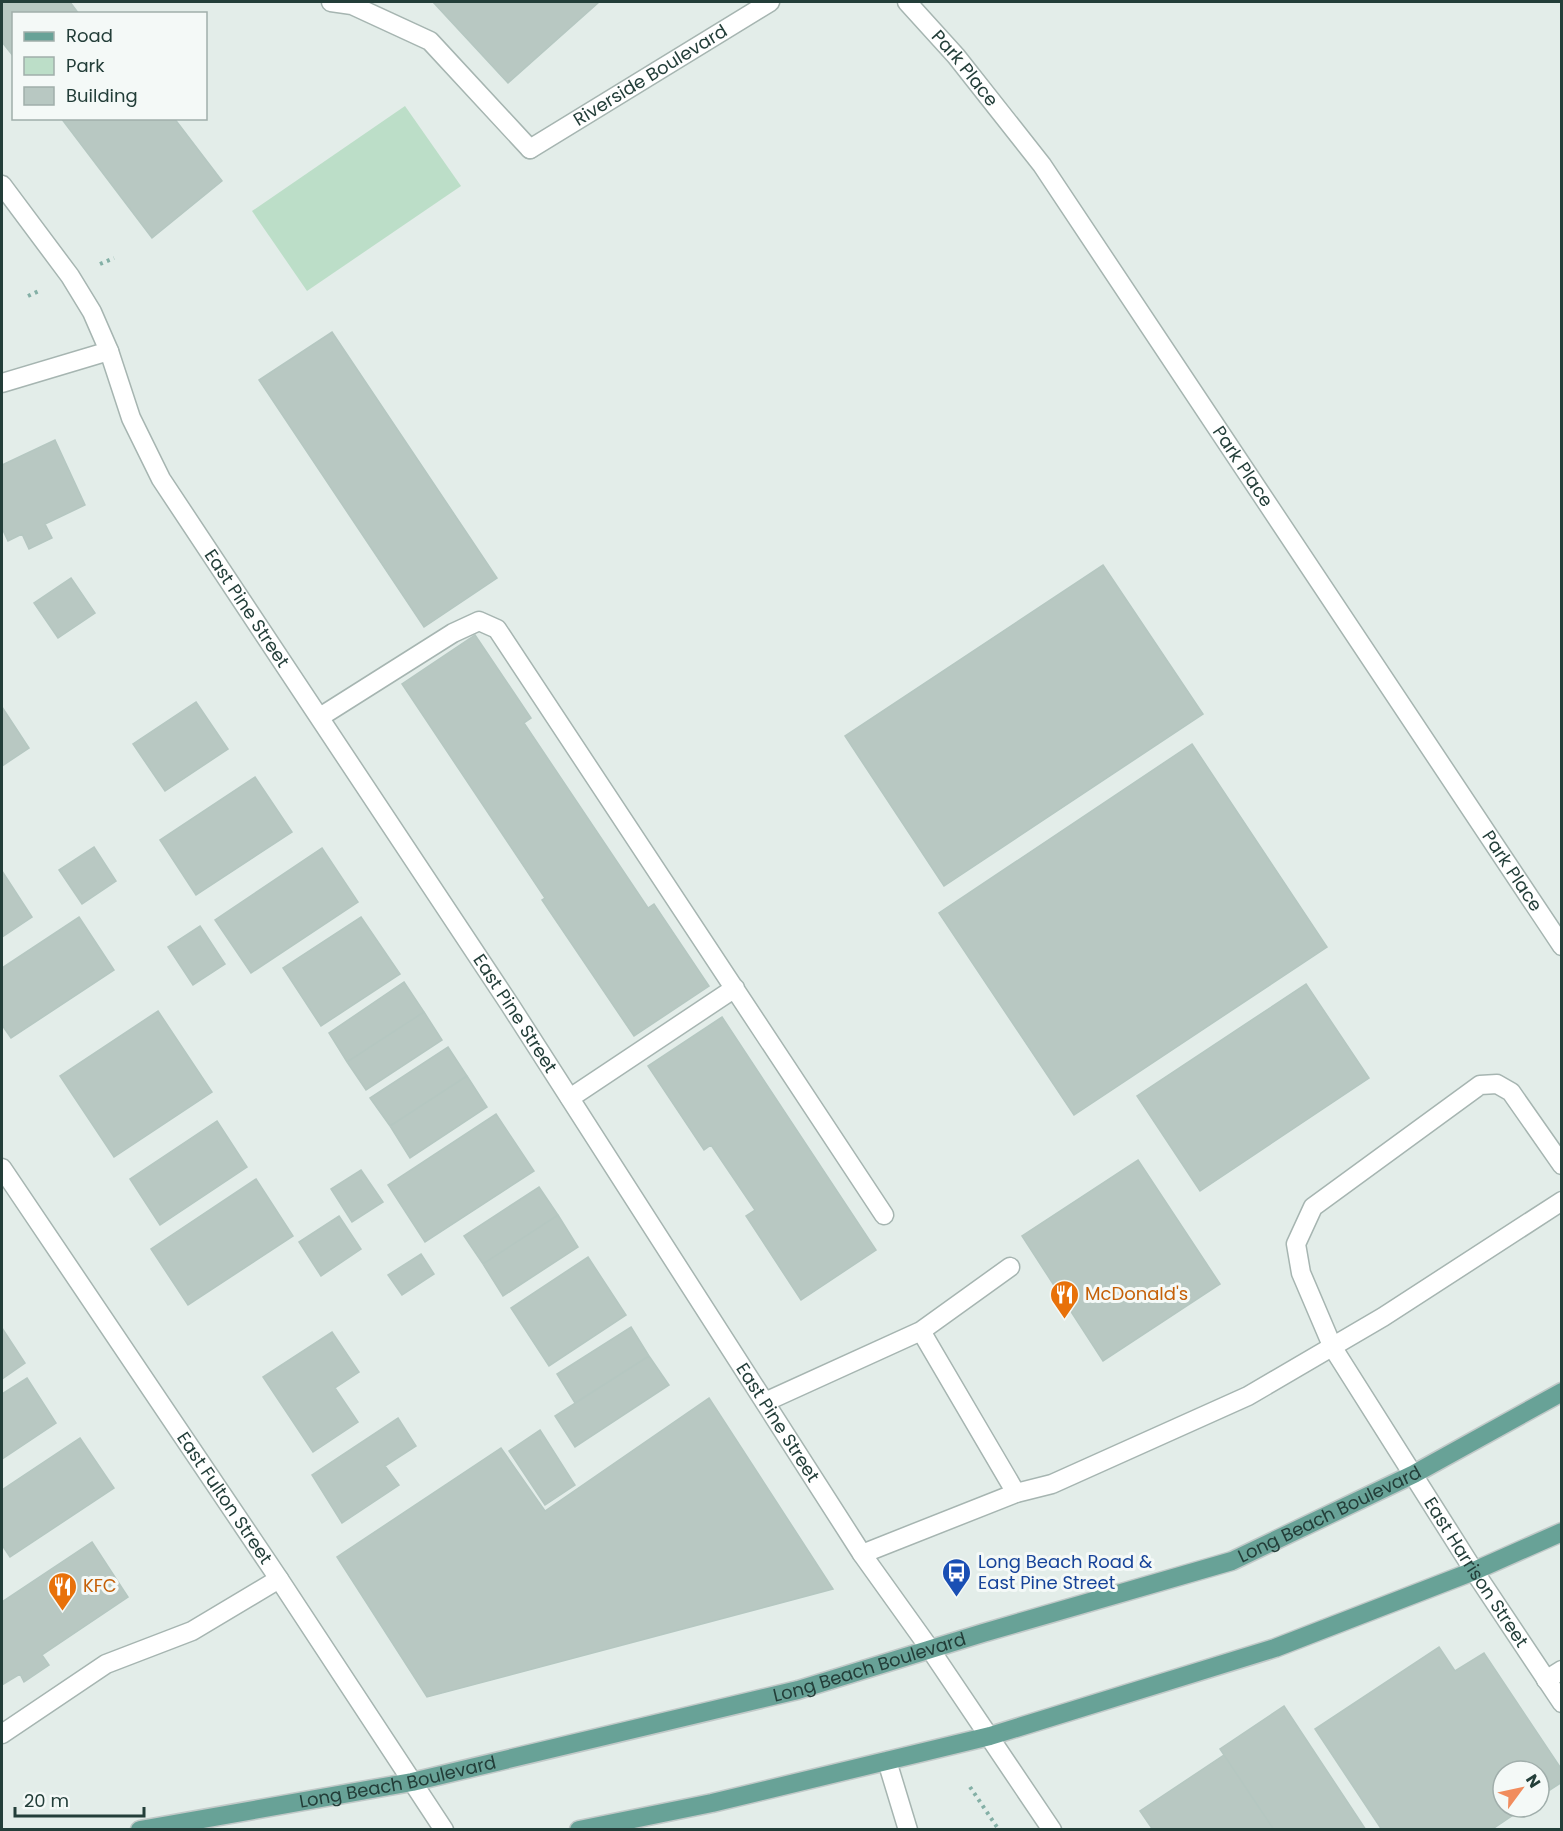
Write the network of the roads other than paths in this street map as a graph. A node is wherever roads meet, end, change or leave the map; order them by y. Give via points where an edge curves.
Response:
1 (331, 2) edge
2 (770, 2) edge
3 (907, 2) edge
4 (2, 185) edge
5 (109, 351) junction
6 (2, 383) edge
7 (320, 717) junction
8 (1562, 946) edge
9 (735, 988) junction
10 (570, 1098) junction
11 (1562, 1165) edge
12 (2, 1168) edge
13 (1562, 1201) edge
14 (884, 1215) dead end
15 (1010, 1267) dead end
16 (921, 1331) junction
17 (1333, 1348) junction
18 (1562, 1392) edge
19 (765, 1402) junction
20 (1414, 1474) junction
21 (1016, 1493) junction
22 (1562, 1532) edge
23 (862, 1554) junction
24 (1474, 1571) junction
25 (279, 1579) junction
26 (930, 1649) junction
27 (1562, 1670) edge
28 (1546, 1680) junction
29 (1562, 1703) edge
30 (2, 1734) edge
31 (990, 1736) junction
32 (888, 1761) junction
33 (412, 1782) junction
34 (140, 1830) edge
35 (444, 1830) edge
36 (579, 1830) edge
37 (908, 1830) edge
38 (1052, 1830) edge

1 - 2 street, Riverside Boulevard via 352,5 430,41 530,149
3 - 8 street, Park Place via 956,56 1042,165
4 - 5 street, East Pine Street via 70,276
5 - 6 street
5 - 7 street, East Pine Street via 131,418 161,479
7 - 9 street via 453,633 478,621 497,629
7 - 10 street, East Pine Street
9 - 10 street
9 - 14 street
10 - 19 street, East Pine Street
11 - 17 street, East Harrison Street via 1511,1092 1497,1084 1480,1085 1313,1207 1296,1244 1301,1273
12 - 25 street, East Fulton Street
13 - 17 street
15 - 16 street
16 - 19 street
16 - 21 street
17 - 20 street, East Harrison Street
17 - 21 street via 1248,1396 1052,1484
18 - 20 main road, Long Beach Boulevard
19 - 23 street, East Pine Street
20 - 24 street, East Harrison Street
20 - 26 main road, Long Beach Boulevard via 1232,1560
21 - 23 street
22 - 24 main road
23 - 26 street, East Pine Street
24 - 28 street, East Harrison Street
24 - 31 main road via 1275,1648
25 - 30 street via 192,1631 106,1664
25 - 33 street, East Fulton Street
26 - 31 street, East Pine Street
26 - 33 main road, Long Beach Boulevard via 798,1690
27 - 28 street
28 - 29 street, East Harrison Street
31 - 32 main road
31 - 38 street, East Pine Street
32 - 36 main road
32 - 37 street
33 - 34 main road, Long Beach Boulevard
33 - 35 street, East Fulton Street

